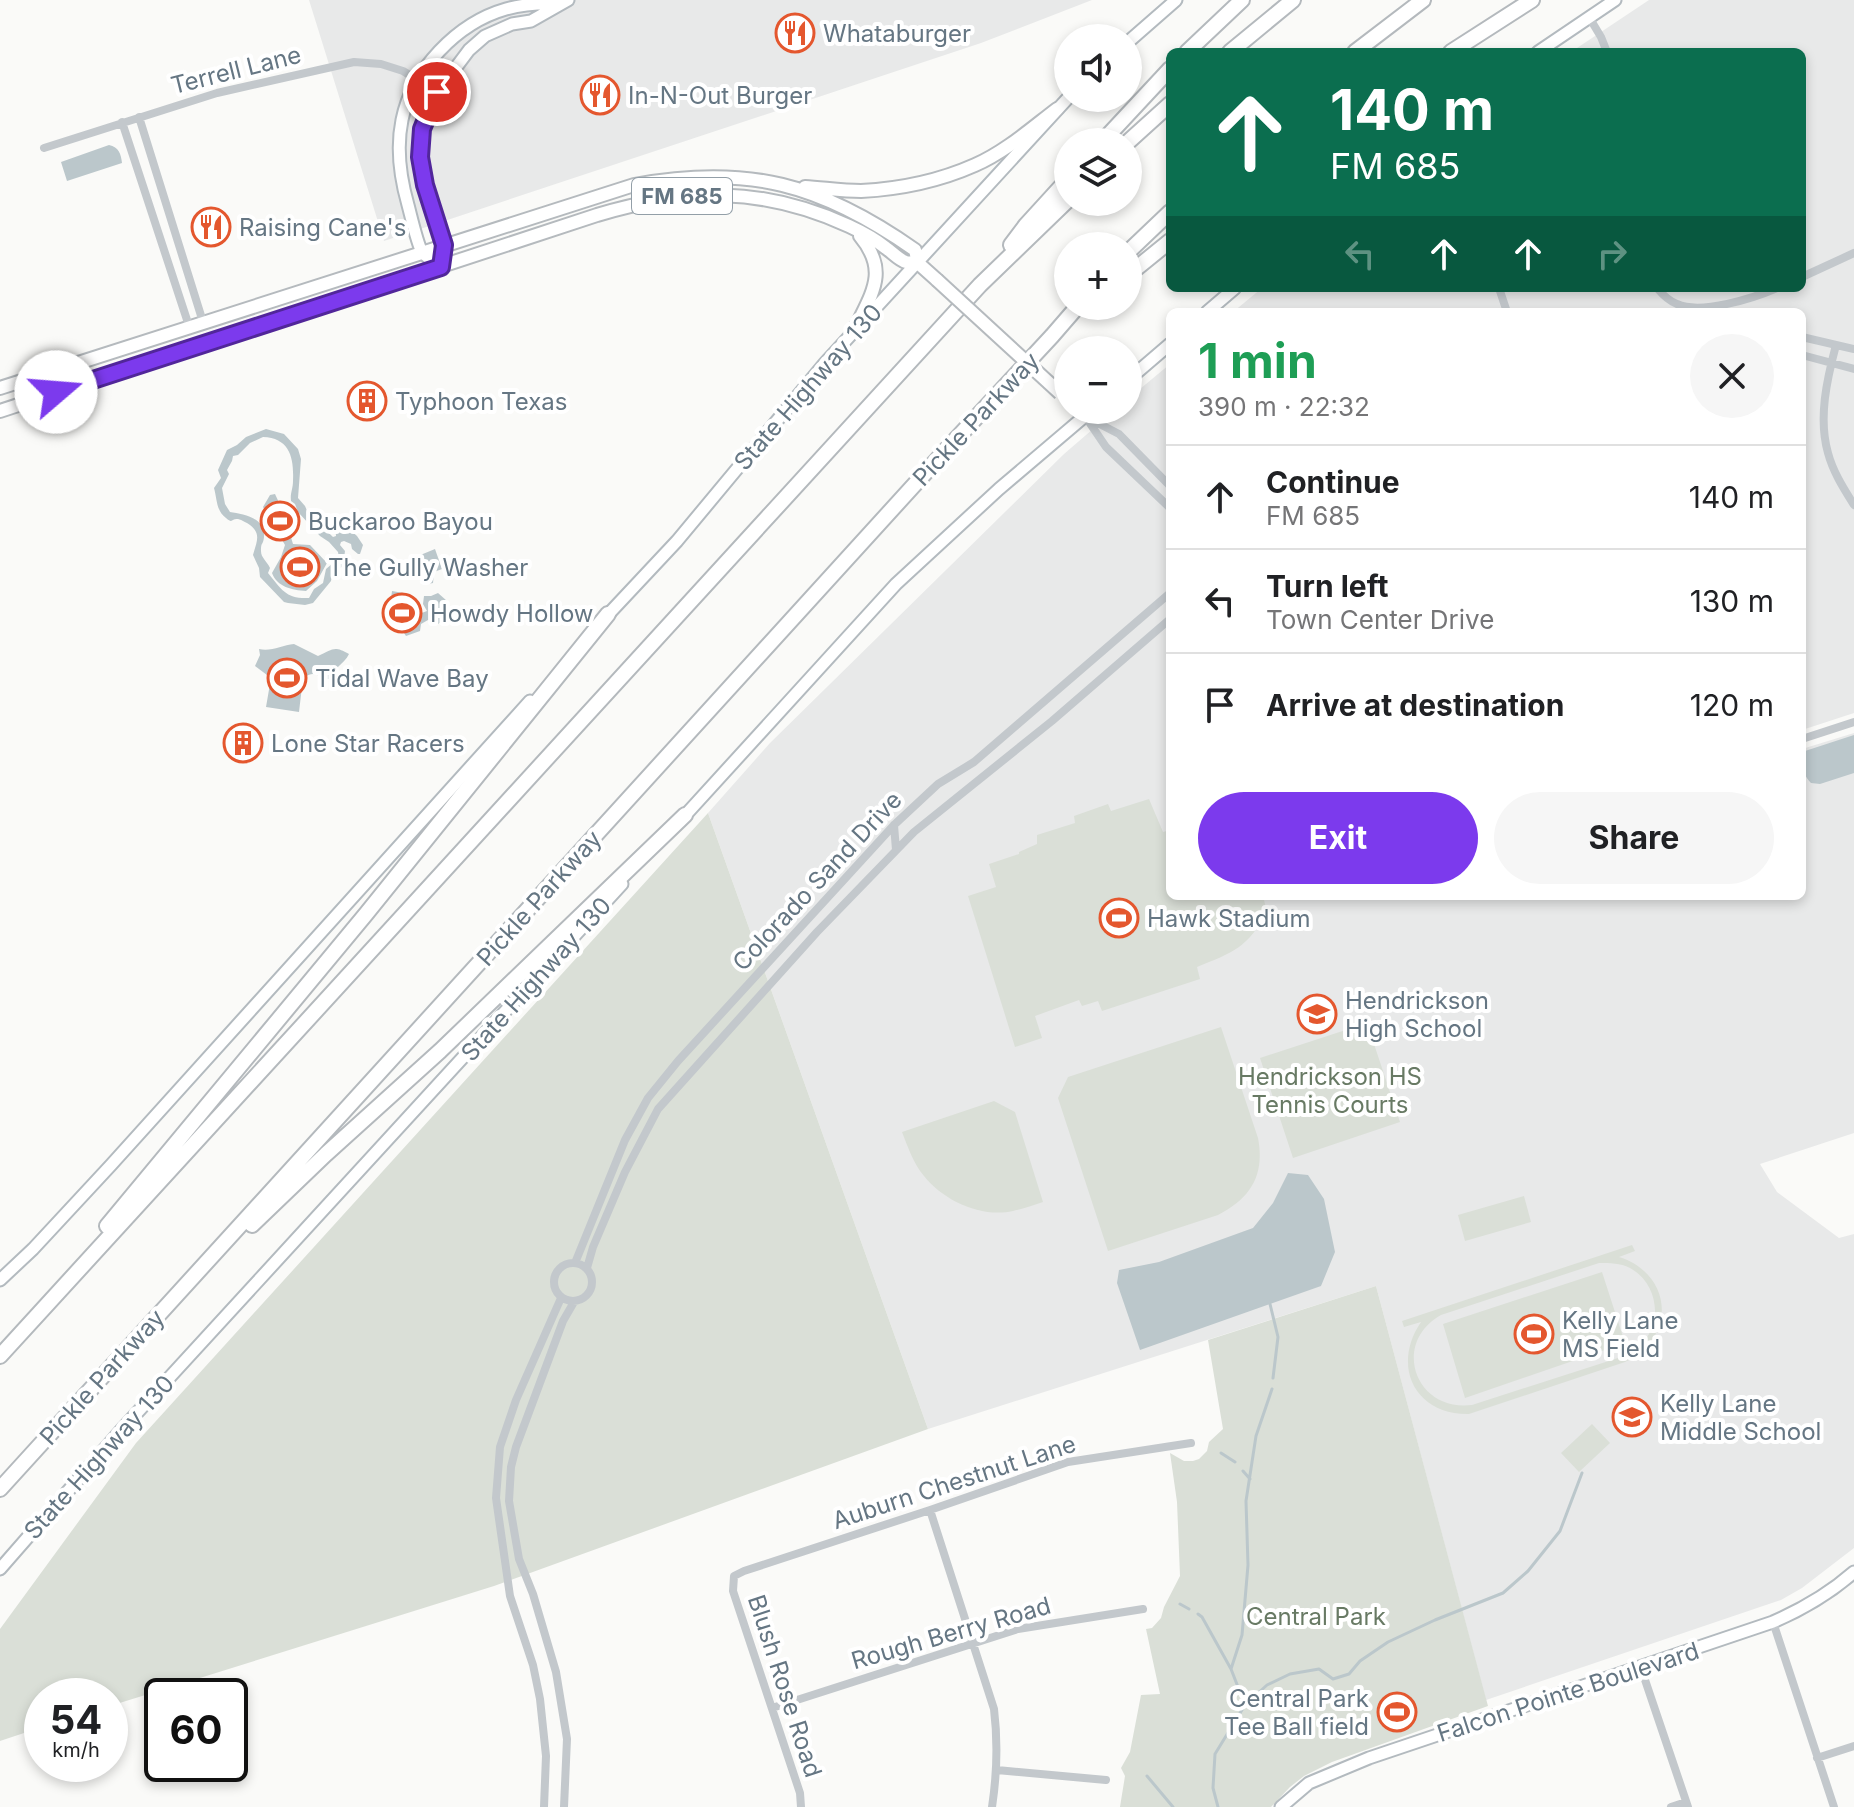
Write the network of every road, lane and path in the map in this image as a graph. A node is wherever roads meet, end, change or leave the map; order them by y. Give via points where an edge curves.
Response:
1 (1176, 0) edge
2 (1242, 0) edge
3 (1293, 0) edge
4 (1423, 0) edge
5 (1532, 0) edge
6 (1615, 0) edge
7 (564, 2) edge
8 (507, 8) junction
9 (1589, 17) junction
10 (512, 24) junction
11 (1142, 30) edge
12 (1191, 48) edge
13 (1235, 48) edge
14 (1360, 48) edge
15 (1457, 48) edge
16 (1544, 48) edge
17 (1605, 48) edge
18 (1166, 73) edge
19 (418, 80) junction
20 (437, 92) junction
21 (1166, 108) edge
22 (1054, 111) edge
23 (1054, 112) edge
24 (139, 117) junction
25 (122, 122) junction
26 (1115, 128) edge
27 (1142, 129) edge
28 (44, 148) dead end
29 (155, 169) junction
30 (139, 172) junction
31 (425, 185) junction
32 (786, 185) junction
33 (1054, 194) edge
34 (405, 195) junction
35 (1054, 214) edge
36 (1166, 216) edge
37 (853, 227) junction
38 (1142, 239) edge
39 (1166, 244) edge
40 (444, 245) junction
41 (422, 252) junction
42 (1854, 253) edge
43 (918, 263) junction
44 (1142, 264) edge
45 (441, 267) junction
46 (188, 274) junction
47 (1806, 275) edge
48 (173, 279) junction
49 (980, 285) junction
50 (1230, 292) edge
51 (1662, 292) edge
52 (1766, 292) edge
53 (1212, 308) edge
54 (1066, 320) edge
55 (1073, 320) edge
56 (203, 322) junction
57 (189, 326) junction
58 (854, 331) junction
59 (1052, 336) junction
60 (1806, 338) edge
61 (1836, 345) junction
62 (1166, 347) edge
63 (1854, 349) edge
64 (1806, 356) edge
65 (1831, 363) junction
66 (1142, 368) edge
67 (1854, 369) edge
68 (1054, 387) edge
69 (0, 388) edge
70 (0, 411) edge
71 (1072, 424) edge
72 (1092, 424) edge
73 (1104, 424) edge
74 (1166, 482) edge
75 (1166, 504) edge
76 (1854, 505) edge
77 (1166, 596) edge
78 (608, 614) junction
79 (1166, 622) edge
80 (1854, 722) edge
81 (1806, 738) edge
82 (685, 815) junction
83 (894, 825) junction
84 (896, 850) junction
85 (575, 1263) junction
86 (587, 1268) junction
87 (0, 1280) edge
88 (561, 1298) junction
89 (574, 1302) junction
90 (160, 1314) junction
91 (0, 1355) edge
92 (1191, 1443) dead end
93 (498, 1466) junction
94 (511, 1467) junction
95 (0, 1489) edge
96 (930, 1510) junction
97 (0, 1569) edge
98 (1854, 1572) edge
99 (734, 1576) joint
100 (1143, 1609) dead end
101 (1773, 1622) junction
102 (973, 1643) junction
103 (1641, 1668) junction
104 (772, 1708) junction
105 (1854, 1746) edge
106 (1817, 1758) junction
107 (997, 1770) junction
108 (1106, 1780) dead end
109 (1687, 1804) edge
110 (544, 1807) edge
111 (564, 1807) edge
112 (801, 1807) edge
113 (992, 1807) edge
114 (1281, 1807) edge
115 (1671, 1807) edge
116 (1834, 1807) edge

1 - 11 main road
2 - 12 highway
3 - 13 highway
4 - 14 highway
5 - 15 highway
6 - 9 main road
7 - 8 main road
7 - 10 main road via 531,21
8 - 10 main road
8 - 19 main road via 453,38
9 - 16 main road
9 - 17 street
10 - 20 main road via 469,50
18 - 26 highway
19 - 20 street, Terrell Lane
19 - 24 street, Terrell Lane via 381,64 354,62
19 - 34 main road via 402,118 399,143
20 - 31 main road via 422,129
21 - 27 highway
22 - 32 main road, FM 685 via 978,164 938,179 858,191
23 - 43 main road, State Highway 130
24 - 25 street, Terrell Lane
24 - 29 street
25 - 28 street, Terrell Lane
25 - 30 street
29 - 30 street
29 - 46 street
30 - 48 street
31 - 34 main road
31 - 40 main road
32 - 40 main road, FM 685 / FM 685 via 735,177 667,179
32 - 43 main road, FM 685 via 860,214 915,250
33 - 49 highway
34 - 41 main road
35 - 49 highway
36 - 38 highway
37 - 43 main road, FM 685 / FM 685 via 905,262
37 - 45 main road, FM 685 / FM 685 via 757,197 671,197 636,203
37 - 58 main road via 871,248 877,270 876,284
39 - 44 highway
40 - 41 main road, FM 685 / FM 685
40 - 45 main road
41 - 45 main road
41 - 56 main road, FM 685 / FM 685
42 - 47 street
43 - 58 main road, State Highway 130
43 - 68 main road, FM 685 / FM 685, bridge
45 - 70 main road, FM 685 / FM 685
46 - 48 street
46 - 56 street
48 - 57 street
49 - 91 highway
50 - 53 main road
51 - 52 street via 1679,306 1702,307
54 - 59 highway, Pickle Parkway
55 - 59 highway
56 - 57 main road, FM 685 / FM 685
57 - 69 main road, FM 685 / FM 685
58 - 78 main road, State Highway 130 via 677,541
59 - 90 highway, Pickle Parkway
60 - 61 street
61 - 63 street
61 - 65 street
62 - 66 main road
64 - 65 street
65 - 67 street
65 - 76 street via 1825,395 1827,453
71 - 82 main road, State Highway 130 via 896,584
72 - 75 street via 1106,447
73 - 74 street
77 - 83 street, Colorado Sand Drive
78 - 87 main road, State Highway 130 via 111,1165
78 - 91 highway
79 - 84 street, Colorado Sand Drive
80 - 81 street
82 - 90 highway
82 - 97 main road, State Highway 130
83 - 84 street
83 - 85 street, Colorado Sand Drive via 648,1098 625,1140
84 - 86 street, Colorado Sand Drive via 658,1109 625,1172
85 - 86 street
85 - 88 street via 563,1265 555,1275
86 - 89 street via 593,1280 590,1292
88 - 89 street
88 - 93 street via 516,1400
89 - 94 street via 549,1356
90 - 95 highway, Pickle Parkway
92 - 96 street, Auburn Chestnut Lane via 1068,1462
93 - 94 street
93 - 110 street via 496,1498 510,1596 540,1699
94 - 111 street via 509,1501 519,1559 556,1672 567,1739
96 - 99 street, Auburn Chestnut Lane
96 - 102 street
98 - 101 main road, Falcon Pointe Boulevard via 1828,1594
99 - 104 street, Blush Rose Road via 733,1591
100 - 102 street, Rough Berry Road via 1018,1629
101 - 103 main road, Falcon Pointe Boulevard
101 - 106 street
102 - 104 street, Rough Berry Road
102 - 107 street via 994,1709
103 - 109 street
103 - 114 main road, Falcon Pointe Boulevard via 1369,1758 1309,1783
104 - 112 street, Blush Rose Road
105 - 106 street
106 - 116 street
107 - 108 street
107 - 113 street
109 - 115 street

